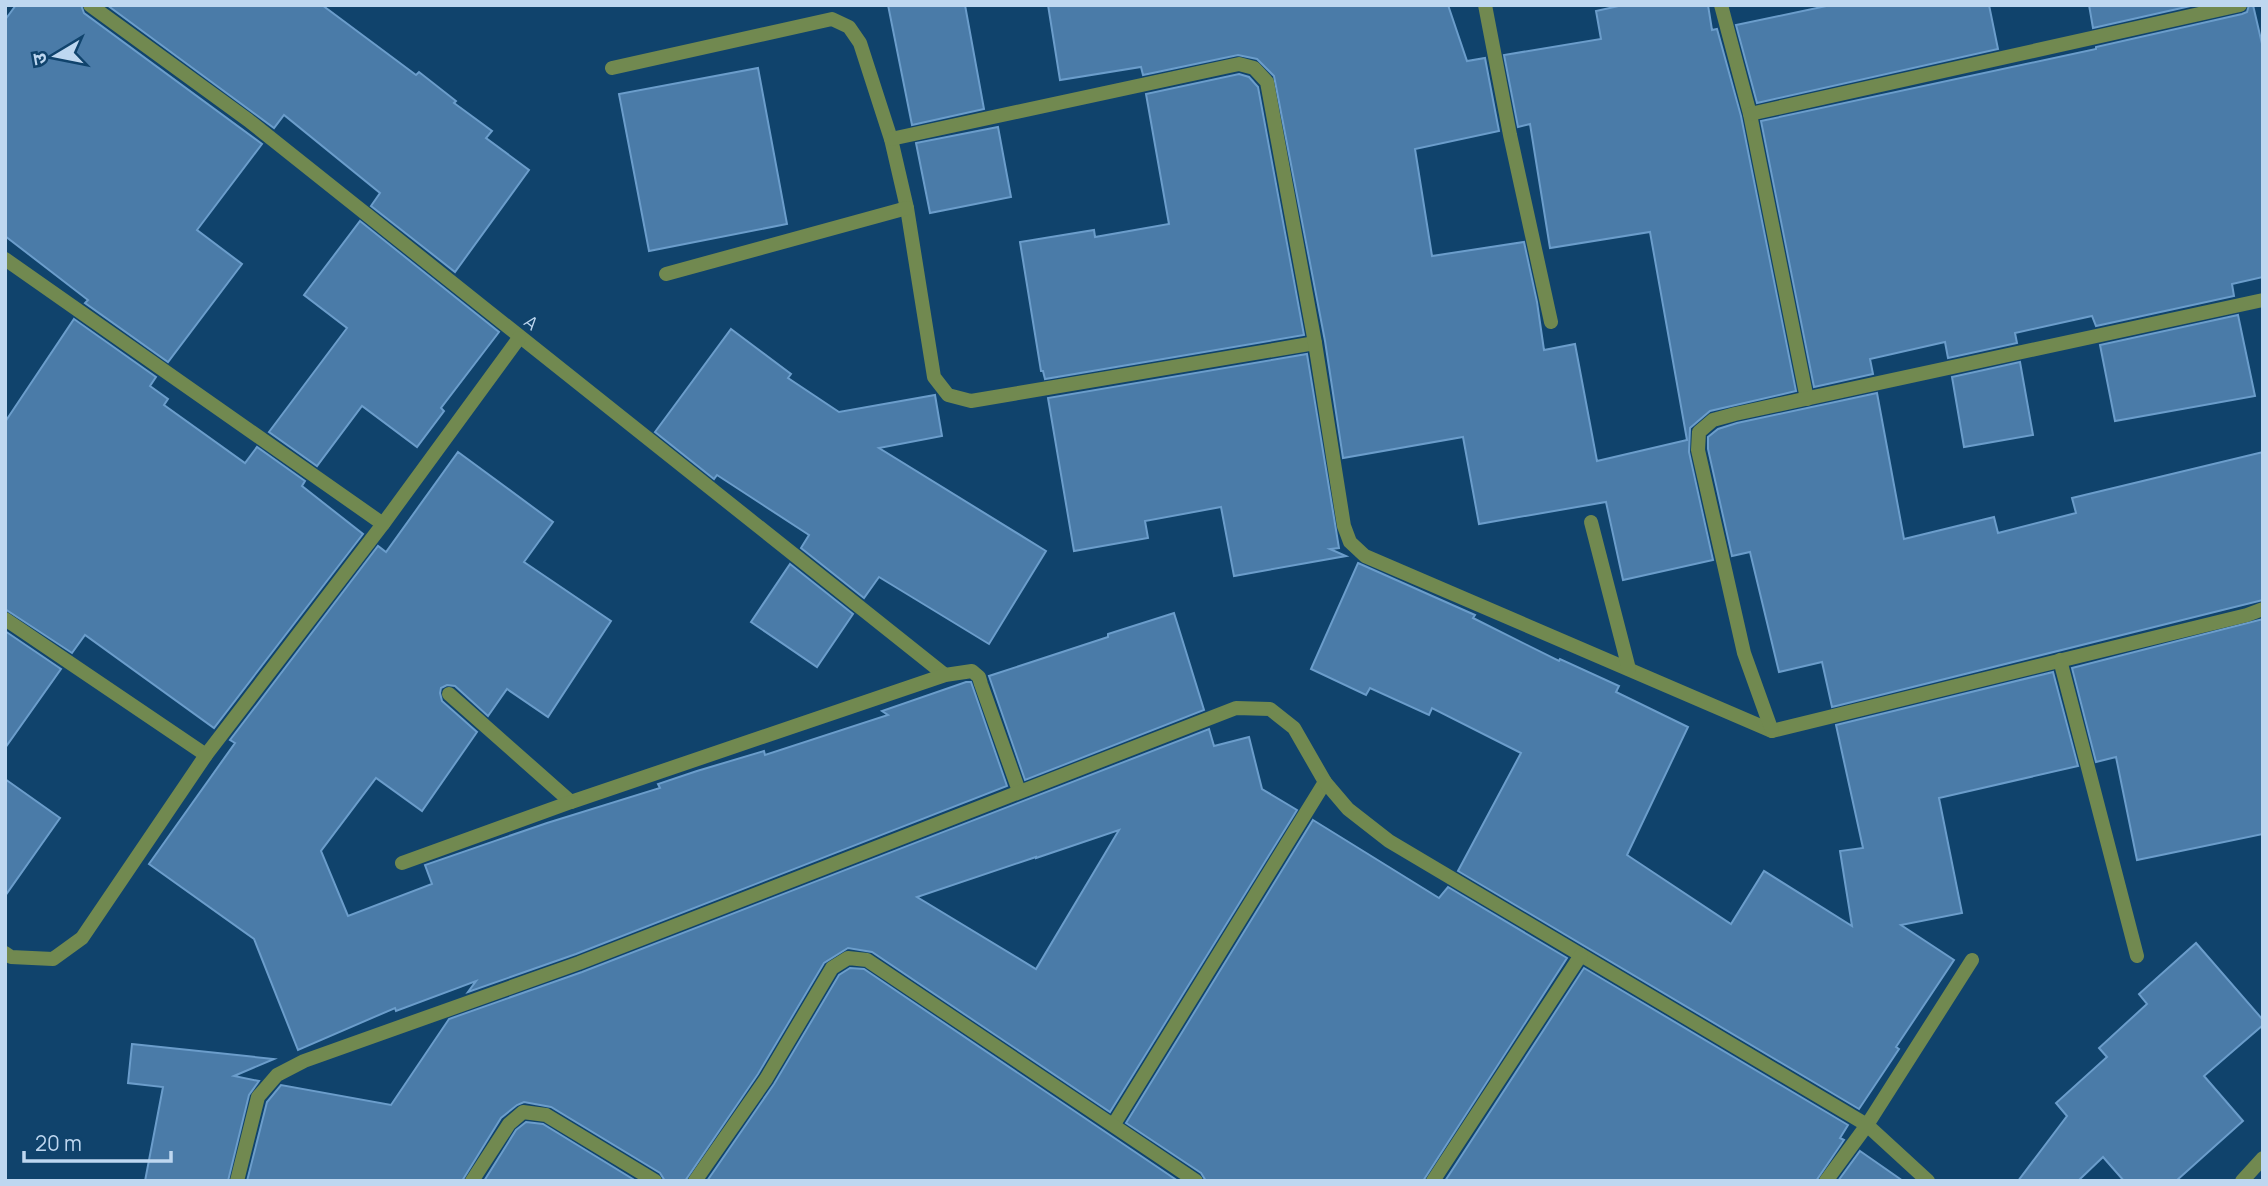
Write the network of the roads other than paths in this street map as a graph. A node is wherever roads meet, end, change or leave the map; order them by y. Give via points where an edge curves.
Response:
1 (90, 5) edge
2 (1485, 5) edge
3 (1721, 5) edge
4 (2241, 5) edge
5 (612, 68) dead end
6 (1750, 114) junction
7 (891, 139) junction
8 (908, 208) junction
9 (5, 259) edge
10 (666, 274) dead end
11 (2263, 300) edge
12 (1551, 323) dead end
13 (519, 338) junction
14 (1315, 343) junction
15 (1807, 399) junction
16 (1591, 522) dead end
17 (383, 524) junction
18 (2263, 609) edge
19 (5, 619) edge
20 (2060, 660) junction
21 (1629, 669) junction
22 (945, 675) junction
23 (449, 695) dead end
24 (1772, 731) junction
25 (206, 755) junction
26 (1325, 782) junction
27 (1019, 791) junction
28 (571, 802) junction
29 (402, 863) dead end
30 (5, 953) edge
31 (1581, 956) junction
32 (2137, 956) dead end
33 (1972, 960) dead end
34 (1114, 1124) junction
35 (1867, 1125) junction
36 (2263, 1158) edge
37 (237, 1181) edge
38 (472, 1181) edge
39 (655, 1181) edge
40 (695, 1181) edge
41 (1196, 1181) edge
42 (1433, 1181) edge
43 (1826, 1181) edge
44 (1928, 1181) edge
45 (2242, 1181) edge

1 - 13 street, A via 248,120
2 - 12 street
3 - 6 street
4 - 6 street
5 - 7 street via 832,19 849,27 860,43
6 - 15 street
7 - 8 street
7 - 14 street via 1239,64 1254,68 1267,82
8 - 10 street
8 - 14 street via 934,376 948,395 971,401
9 - 17 street
11 - 15 street
13 - 17 street
13 - 22 street, A
14 - 21 street via 1350,542 1365,556
15 - 24 street via 1713,420 1699,432 1698,450 1744,653
16 - 21 street
17 - 25 street
18 - 20 street
19 - 25 street
20 - 24 street
20 - 32 street
21 - 24 street
22 - 27 street via 972,671 979,677
22 - 28 street
23 - 28 street
25 - 30 street via 82,937 53,960
26 - 27 street via 1294,728 1270,709 1236,708
26 - 31 street via 1348,809 1389,841
26 - 34 street
27 - 37 street via 579,962 304,1061 277,1075 258,1097
28 - 29 street
31 - 35 street
31 - 42 street
33 - 35 street
34 - 40 street via 867,960 848,958 832,968 766,1079
34 - 41 street
35 - 43 street
35 - 44 street
36 - 45 street
38 - 39 street via 509,1124 523,1112 546,1115

